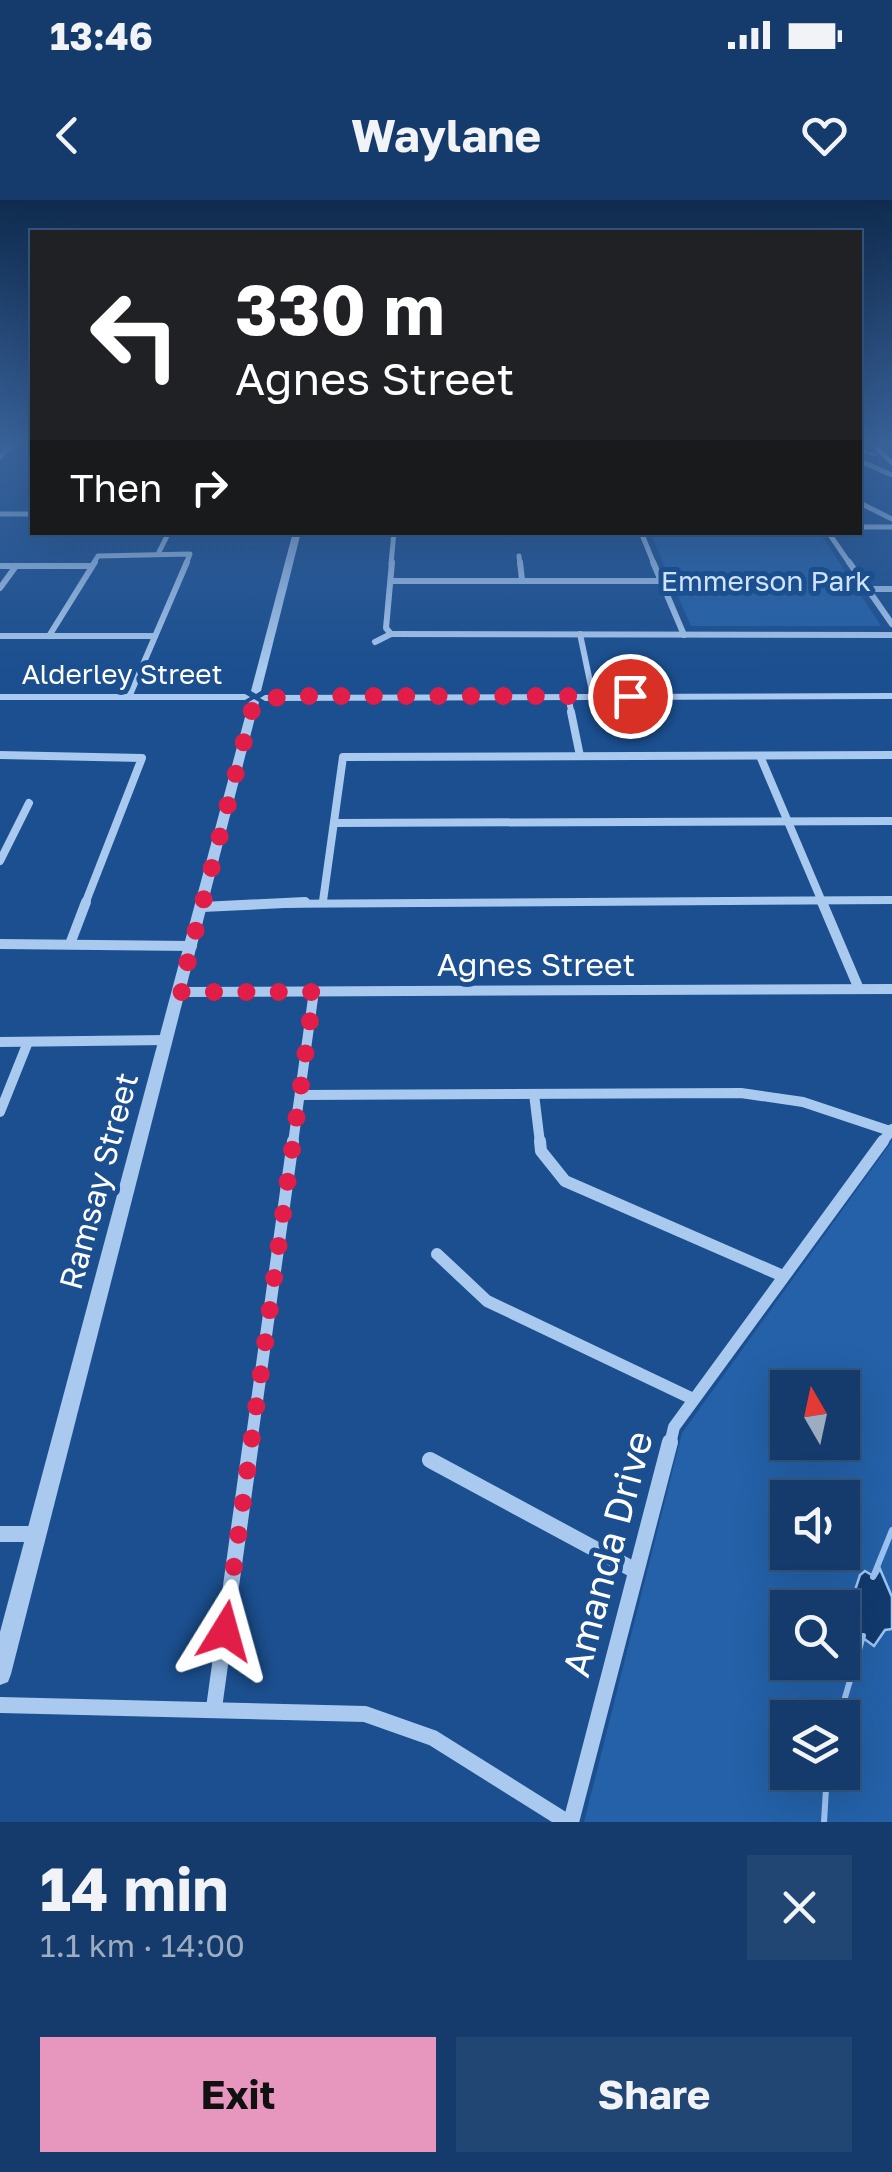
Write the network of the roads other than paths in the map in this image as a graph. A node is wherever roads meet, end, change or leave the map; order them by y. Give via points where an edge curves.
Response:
1 (892, 523) edge
2 (862, 527) edge
3 (168, 535) edge
4 (296, 535) edge
5 (394, 535) edge
6 (642, 535) edge
7 (830, 535) edge
8 (159, 552) junction
9 (519, 556) dead end
10 (0, 566) edge
11 (16, 566) junction
12 (91, 566) junction
13 (522, 580) junction
14 (662, 580) junction
15 (391, 581) junction
16 (0, 588) edge
17 (868, 589) junction
18 (892, 589) edge
19 (892, 624) edge
20 (391, 634) junction
21 (580, 634) junction
22 (684, 635) junction
23 (892, 635) edge
24 (0, 636) edge
25 (49, 636) junction
26 (155, 636) junction
27 (375, 642) dead end
28 (568, 696) junction
29 (594, 696) junction
30 (892, 696) edge
31 (0, 697) edge
32 (129, 697) junction
33 (255, 697) junction
34 (0, 755) edge
35 (892, 755) edge
36 (580, 756) junction
37 (760, 756) junction
38 (29, 803) dead end
39 (788, 822) junction
40 (892, 822) edge
41 (334, 824) junction
42 (0, 861) edge
43 (821, 900) junction
44 (892, 900) edge
45 (323, 901) junction
46 (202, 907) junction
47 (0, 944) edge
48 (70, 944) junction
49 (192, 946) junction
50 (859, 989) junction
51 (892, 989) edge
52 (180, 992) junction
53 (314, 992) junction
54 (167, 1040) junction
55 (0, 1042) edge
56 (28, 1042) junction
57 (534, 1094) junction
58 (300, 1095) junction
59 (0, 1112) edge
60 (891, 1130) edge
61 (437, 1254) dead end
62 (783, 1276) junction
63 (693, 1399) junction
64 (430, 1460) dead end
65 (0, 1534) edge
66 (37, 1534) junction
67 (634, 1570) junction
68 (0, 1674) edge
69 (0, 1704) edge
70 (214, 1708) junction
71 (569, 1822) edge

1 - 2 street
3 - 8 street
4 - 33 street, Ramsay Street
5 - 15 street
6 - 14 street
7 - 17 street
8 - 12 street via 112,552
8 - 26 street via 190,554
9 - 13 street
10 - 11 street
11 - 12 street
11 - 16 street
12 - 25 street
13 - 14 street
13 - 15 street
14 - 22 street
15 - 20 street
17 - 18 street
17 - 19 street
20 - 21 street
20 - 27 street
21 - 22 street
21 - 29 street
22 - 23 street
24 - 25 street
25 - 26 street
26 - 32 street
28 - 29 street, Alderley Street
28 - 33 street, Alderley Street
28 - 36 street
29 - 30 street, Alderley Street
31 - 32 street, Alderley Street
32 - 33 street, Alderley Street
33 - 46 street, Ramsay Street
34 - 48 street via 142,758
35 - 37 street
36 - 37 street
36 - 41 street via 339,755
37 - 39 street
38 - 42 street
39 - 40 street
39 - 41 street
39 - 43 street
41 - 45 street
43 - 44 street
43 - 45 street
43 - 50 street
45 - 46 street
46 - 49 street, Ramsay Street
47 - 48 street
48 - 49 street
49 - 52 street, Ramsay Street
50 - 51 street, Agnes Street
50 - 53 street, Agnes Street
52 - 53 street, Agnes Street
52 - 54 street, Ramsay Street
53 - 58 street
54 - 56 street
54 - 66 street, Ramsay Street
55 - 56 street
56 - 59 street
57 - 58 street
57 - 60 street via 762,1095
57 - 62 street via 542,1150 566,1181
58 - 70 street
60 - 62 street, Amanda Drive
61 - 63 street via 487,1301
62 - 63 street, Amanda Drive
63 - 67 street, Amanda Drive via 668,1440
64 - 67 street
65 - 66 street
66 - 68 street, Ramsay Street
67 - 71 street, Amanda Drive
69 - 70 street
70 - 71 street via 342,1710 388,1720 433,1738

